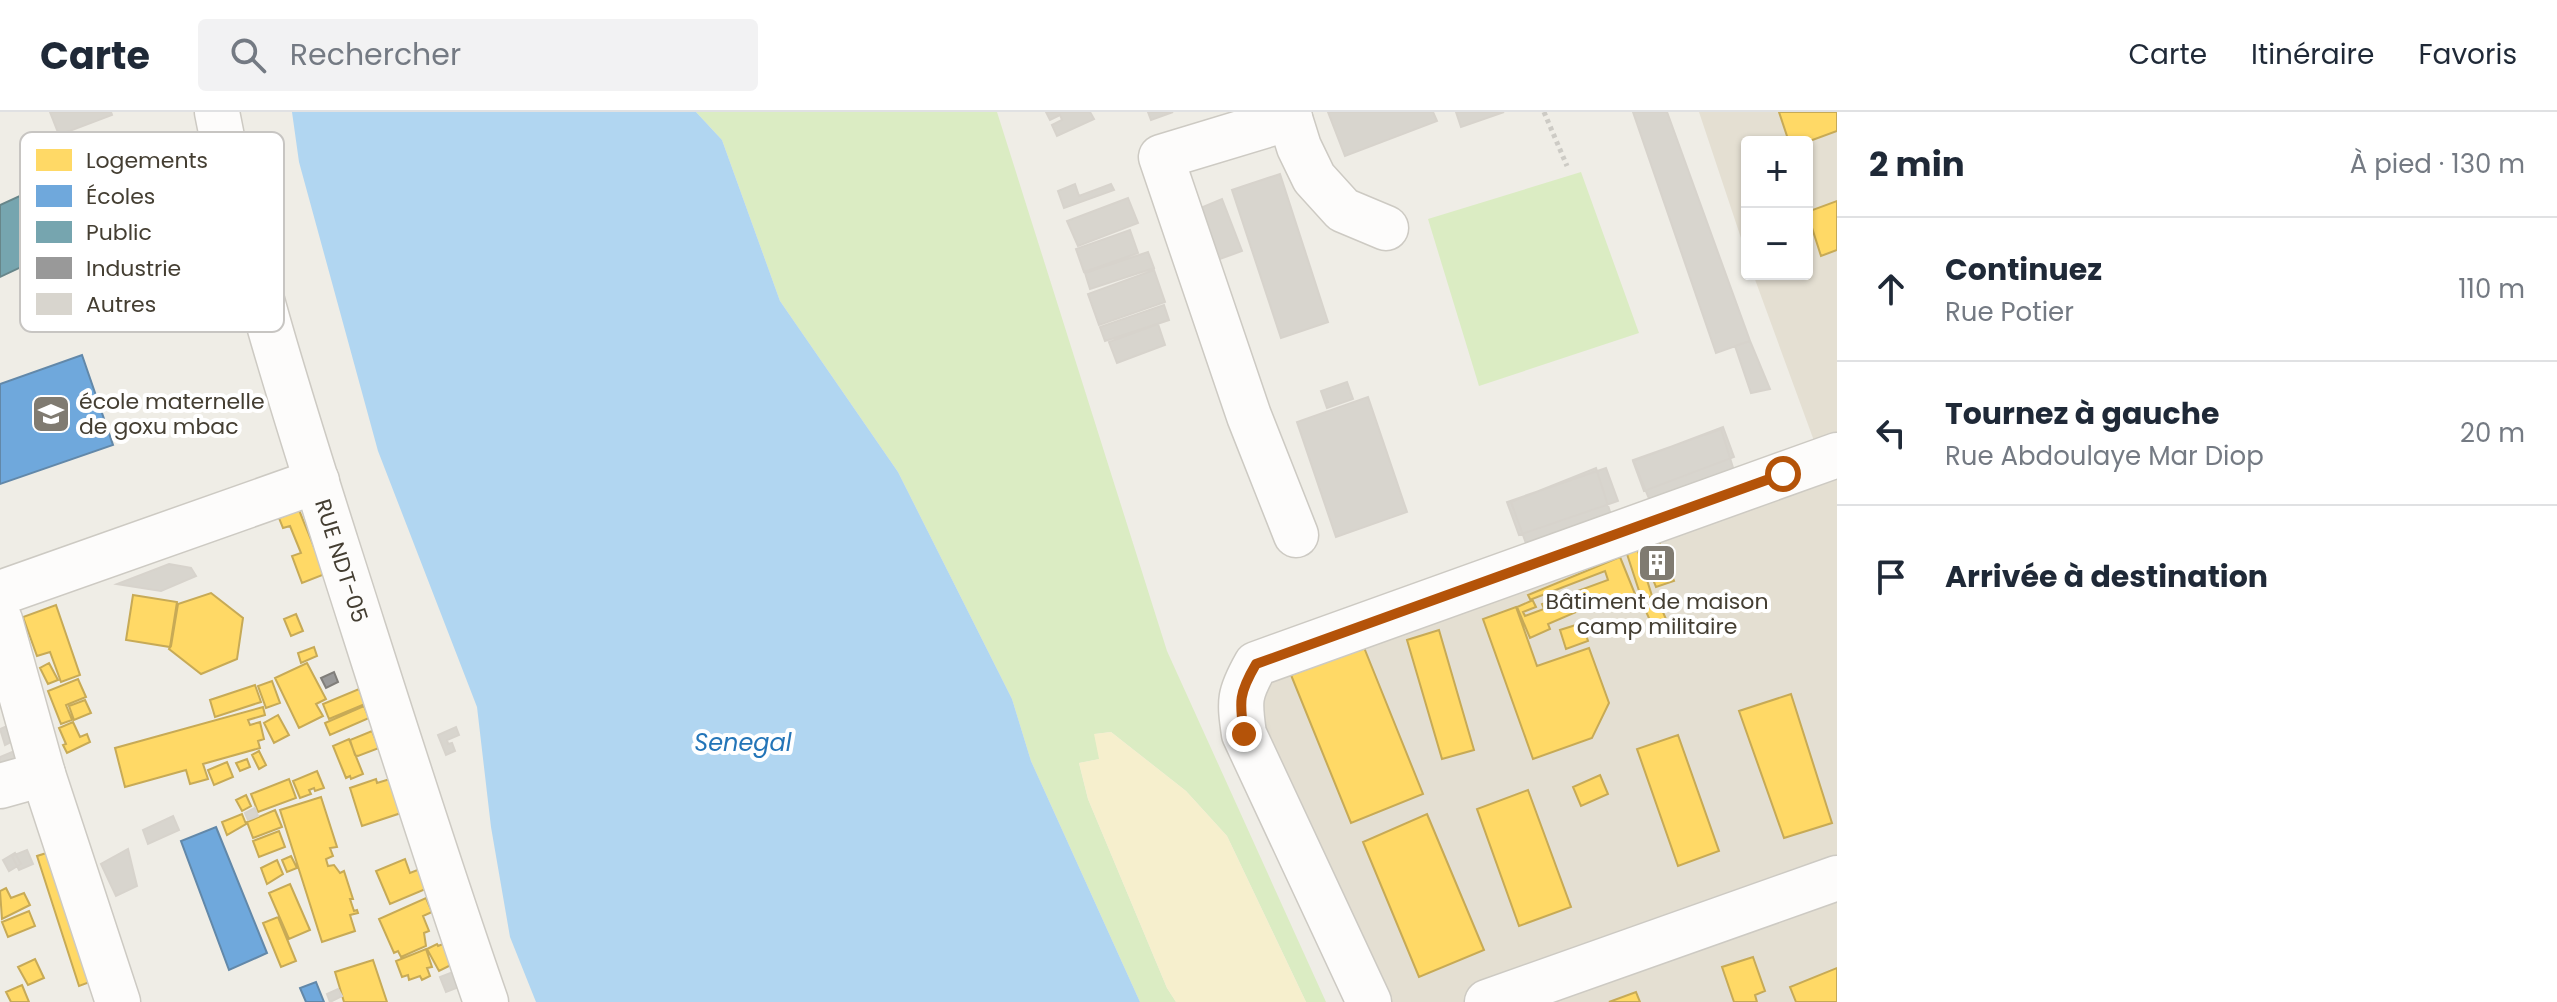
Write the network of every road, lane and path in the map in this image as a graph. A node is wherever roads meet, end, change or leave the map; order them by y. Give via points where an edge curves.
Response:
1 (217, 112) edge
2 (1544, 112) edge
3 (1289, 115) edge
4 (222, 132) edge
5 (1567, 166) dead end
6 (1386, 228) dead end
7 (272, 332) edge
8 (1837, 455) edge
9 (317, 481) junction
10 (1296, 535) dead end
11 (0, 593) edge
12 (0, 620) edge
13 (43, 774) junction
14 (0, 786) edge
15 (1837, 878) edge
16 (111, 1000) edge
17 (486, 1002) edge
18 (1369, 1002) edge
19 (1487, 1002) edge

1 - 4 street, RUE NDT-05
2 - 5 path
3 - 6 street via 1314,178 1343,210
3 - 10 street via 1161,157 1249,416
7 - 9 street, RUE NDT-05
8 - 18 street via 1256,664 1242,689 1244,734
9 - 11 street
9 - 17 street, RUE NDT-05
12 - 13 street
13 - 14 street
13 - 16 street
15 - 19 street

